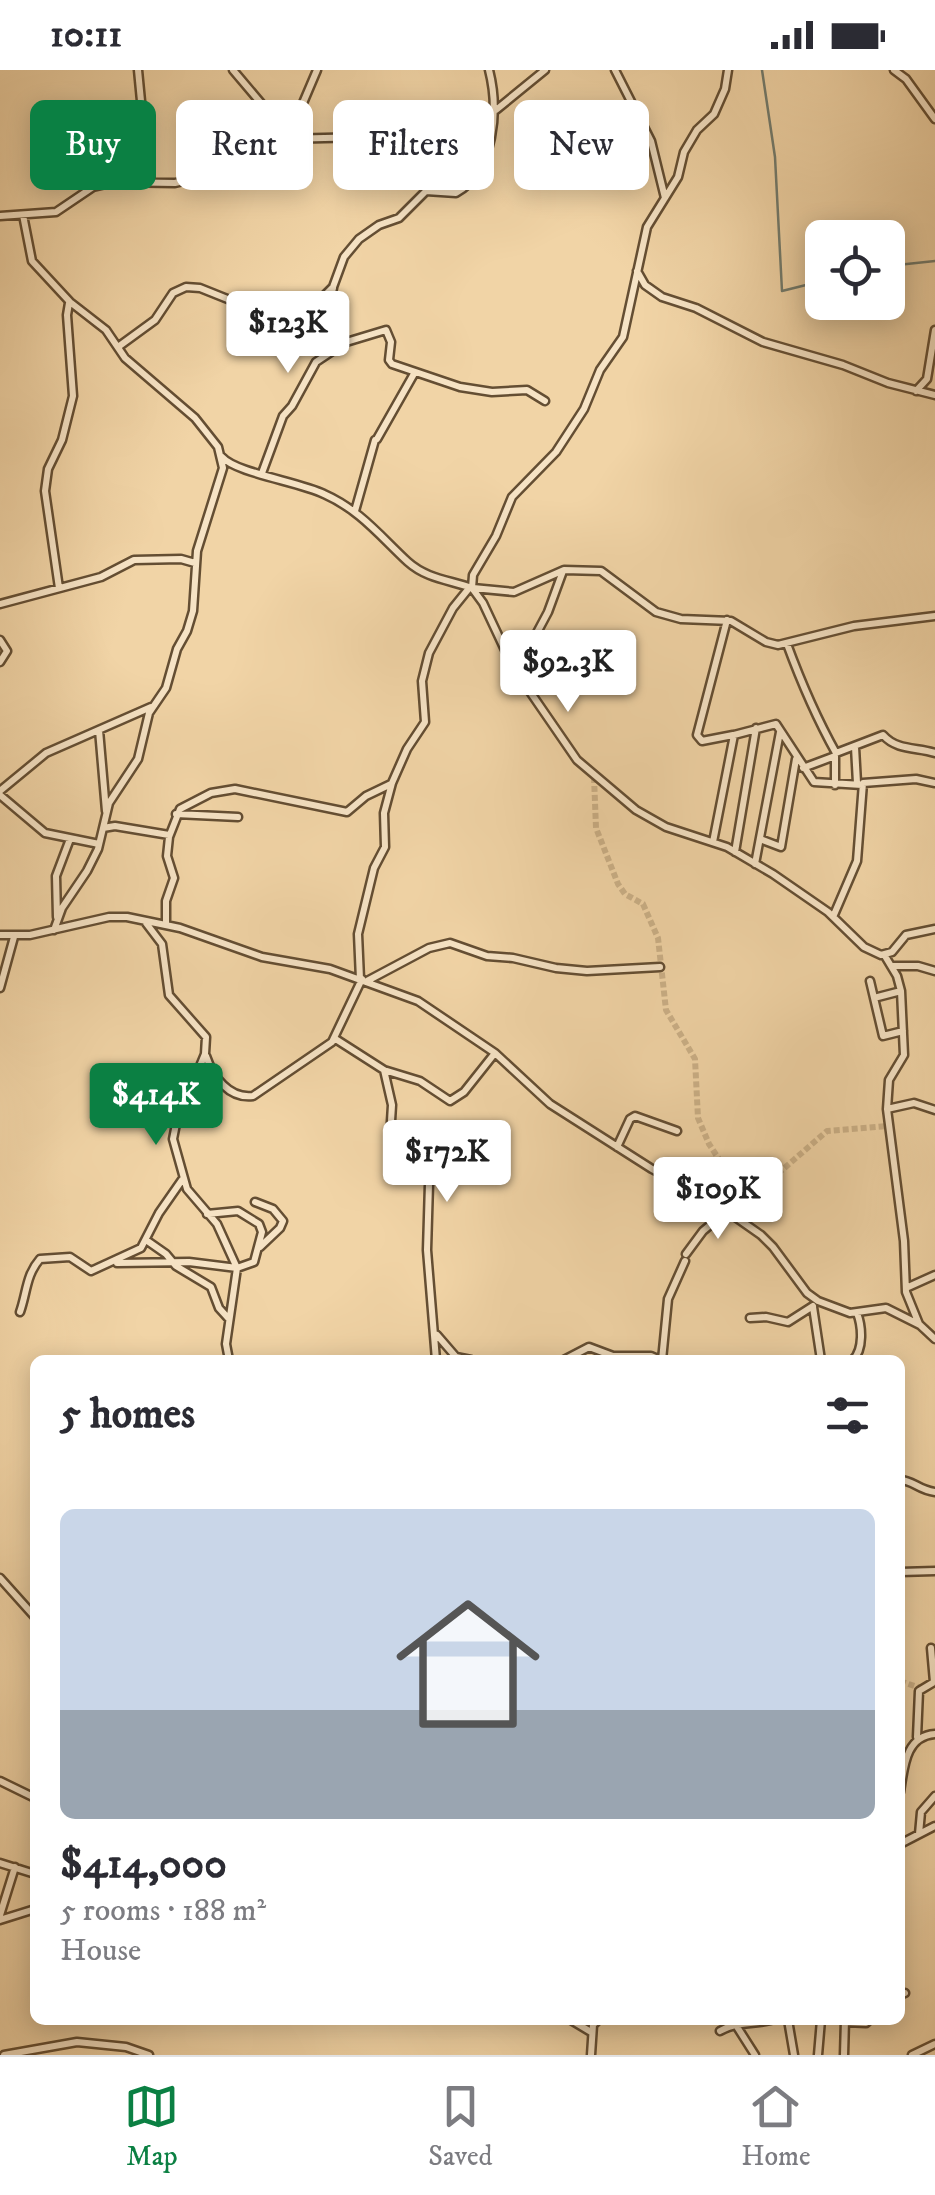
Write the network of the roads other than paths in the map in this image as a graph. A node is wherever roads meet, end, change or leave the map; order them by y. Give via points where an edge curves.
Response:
1 (138, 70) edge
2 (233, 70) edge
3 (318, 70) edge
4 (489, 70) edge
5 (545, 70) edge
6 (615, 70) edge
7 (728, 70) edge
8 (894, 70) edge
9 (141, 100) edge
10 (257, 100) edge
11 (304, 100) edge
12 (496, 110) junction
13 (935, 120) edge
14 (313, 137) edge
15 (89, 190) edge
16 (665, 198) junction
17 (23, 215) junction
18 (0, 216) edge
19 (637, 268) junction
20 (333, 287) junction
21 (70, 302) junction
22 (935, 330) edge
23 (330, 338) junction
24 (118, 347) junction
25 (415, 372) junction
26 (916, 392) junction
27 (935, 394) edge
28 (545, 401) dead end
29 (222, 457) junction
30 (262, 474) junction
31 (355, 511) junction
32 (195, 563) junction
33 (564, 570) junction
34 (59, 588) junction
35 (471, 588) junction
36 (0, 604) edge
37 (935, 616) edge
38 (727, 620) junction
39 (0, 640) edge
40 (787, 644) junction
41 (0, 662) edge
42 (516, 672) junction
43 (152, 707) junction
44 (756, 728) junction
45 (780, 731) junction
46 (96, 733) junction
47 (734, 735) junction
48 (855, 747) junction
49 (935, 754) edge
50 (835, 755) junction
51 (796, 758) junction
52 (804, 768) junction
53 (392, 783) junction
54 (935, 783) edge
55 (859, 784) junction
56 (835, 785) junction
57 (0, 793) edge
58 (106, 812) junction
59 (176, 814) junction
60 (238, 817) dead end
61 (102, 829) junction
62 (169, 835) junction
63 (70, 839) junction
64 (760, 839) junction
65 (713, 842) junction
66 (99, 844) junction
67 (735, 852) junction
68 (756, 864) junction
69 (833, 917) junction
70 (58, 918) junction
71 (145, 922) junction
72 (166, 924) junction
73 (935, 929) edge
74 (54, 930) junction
75 (0, 935) edge
76 (14, 936) junction
77 (884, 956) junction
78 (892, 966) junction
79 (660, 967) dead end
80 (935, 972) edge
81 (363, 980) junction
82 (870, 981) dead end
83 (0, 988) edge
84 (901, 991) junction
85 (874, 998) junction
86 (903, 1031) junction
87 (334, 1038) junction
88 (494, 1053) junction
89 (205, 1054) junction
90 (384, 1070) junction
91 (887, 1108) junction
92 (935, 1110) edge
93 (676, 1131) dead end
94 (617, 1147) junction
95 (183, 1179) junction
96 (255, 1202) dead end
97 (727, 1210) junction
98 (207, 1214) junction
99 (146, 1240) junction
100 (259, 1248) junction
101 (110, 1263) junction
102 (173, 1264) junction
103 (237, 1268) junction
104 (935, 1275) edge
105 (906, 1288) junction
106 (810, 1296) junction
107 (813, 1306) junction
108 (20, 1312) dead end
109 (856, 1313) junction
110 (750, 1318) dead end
111 (230, 1320) junction
112 (920, 1325) junction
113 (436, 1334) junction
114 (935, 1339) edge
115 (227, 1355) edge
116 (436, 1355) edge
117 (454, 1355) edge
118 (574, 1355) edge
119 (610, 1355) edge
120 (662, 1355) edge
121 (820, 1355) edge
122 (858, 1355) edge
123 (905, 1481) edge
124 (935, 1492) edge
125 (935, 1571) edge
126 (905, 1572) edge
127 (0, 1578) edge
128 (30, 1611) edge
129 (930, 1648) dead end
130 (934, 1682) edge
131 (935, 1734) edge
132 (917, 1739) junction
133 (909, 1752) junction
134 (905, 1754) edge
135 (905, 1760) edge
136 (0, 1781) edge
137 (30, 1796) edge
138 (935, 1796) edge
139 (935, 1826) edge
140 (919, 1834) junction
141 (905, 1841) edge
142 (0, 1863) edge
143 (15, 1868) junction
144 (30, 1872) edge
145 (30, 1910) edge
146 (0, 1918) edge
147 (580, 2025) edge
148 (593, 2025) edge
149 (729, 2025) edge
150 (736, 2025) edge
151 (789, 2025) edge
152 (821, 2025) edge
153 (845, 2025) edge
154 (720, 2030) dead end
155 (592, 2032) junction
156 (935, 2044) edge
157 (53, 2049) edge
158 (4, 2055) edge
159 (150, 2055) edge
160 (591, 2055) edge
161 (755, 2055) edge
162 (794, 2055) edge
163 (818, 2055) edge
164 (844, 2055) edge
165 (912, 2055) edge

1 - 9 street
2 - 10 street
3 - 11 street
4 - 12 street
5 - 12 street
6 - 16 street via 651,140
7 - 16 street via 714,114 684,152
8 - 13 street
12 - 14 street via 442,114 366,137
12 - 20 street via 470,183 456,193 426,192 399,218 369,230 344,257
15 - 17 street via 56,212
16 - 19 street via 647,227
17 - 18 street
17 - 21 street via 32,261
19 - 26 street via 662,298 763,342
19 - 35 street via 624,338 556,452 512,498
20 - 23 street via 324,324
20 - 24 street via 312,303 259,306 200,288 180,289 155,320
21 - 24 street
21 - 34 street via 74,396 45,491
22 - 26 street via 927,379
23 - 25 street via 343,343 386,330 388,360
23 - 30 street via 330,356 316,362 282,416
24 - 29 street via 195,418
25 - 28 street via 470,389 526,390
25 - 31 street via 376,439
26 - 27 street
29 - 30 street
29 - 32 street
30 - 31 street
31 - 35 street via 410,563 445,583
32 - 34 street via 134,560
32 - 43 street via 191,619
33 - 35 street via 514,592
33 - 38 street via 601,571 664,615
33 - 42 street
34 - 36 street
35 - 42 street
35 - 53 street via 429,653 422,681 425,722
37 - 40 street via 864,624
38 - 40 street via 766,642
38 - 47 street via 698,736 702,741
39 - 41 street via 7,650
40 - 50 street
42 - 65 street via 594,778 657,823
43 - 46 street
43 - 58 street via 138,759
44 - 45 street via 774,724
44 - 47 street
44 - 67 street
45 - 51 street
45 - 64 street
46 - 57 street via 46,753
46 - 58 street
47 - 65 street
48 - 49 street via 884,736
48 - 50 street
48 - 55 street
50 - 52 street
50 - 56 street
51 - 52 street
51 - 64 street via 780,847
52 - 56 street via 814,782
53 - 59 street via 347,812 234,789 212,792
53 - 81 street via 385,847 358,934
54 - 55 street
55 - 56 street
55 - 69 street via 858,861
57 - 63 street via 46,832
58 - 61 street
59 - 60 street
59 - 62 street
61 - 62 street
61 - 66 street
62 - 72 street via 174,878
63 - 66 street
63 - 70 street via 56,876
64 - 68 street
65 - 67 street
66 - 70 street
67 - 68 street
68 - 69 street
69 - 77 street
70 - 74 street
71 - 72 street
71 - 74 street via 109,917
71 - 89 street via 162,944 169,994 206,1037
72 - 81 street via 244,952
73 - 77 street via 902,937
74 - 76 street
75 - 76 street
76 - 83 street
77 - 78 street
78 - 80 street
78 - 84 street
79 - 81 street via 566,970 450,943
81 - 87 street
81 - 88 street via 434,1010
82 - 85 street
84 - 85 street
84 - 86 street
85 - 86 street via 883,1036
86 - 91 street via 904,1055 889,1080
87 - 89 street via 247,1097 225,1088
87 - 90 street
88 - 90 street via 454,1100
88 - 94 street via 542,1098
89 - 95 street via 174,1130
90 - 113 street via 390,1137 415,1160 429,1188
91 - 92 street via 914,1104
91 - 105 street
93 - 94 street via 634,1116
94 - 97 street
95 - 98 street
95 - 99 street
96 - 100 street via 283,1222
97 - 106 street via 768,1241
97 - 120 street via 702,1231 686,1257 668,1299
98 - 100 street via 235,1211 253,1219 262,1232
98 - 103 street
99 - 101 street
99 - 102 street
100 - 103 street via 254,1262
101 - 102 street
101 - 108 street via 91,1271 70,1257 40,1259 28,1276
102 - 103 street
102 - 111 street via 211,1288
103 - 111 street
104 - 105 street
105 - 112 street
106 - 107 street
106 - 109 street
107 - 110 street via 788,1322
107 - 121 street
109 - 112 street via 884,1307
109 - 122 street
111 - 115 street
112 - 114 street
113 - 116 street
113 - 117 street
118 - 119 street via 590,1347
123 - 124 street
125 - 126 street
127 - 128 street
129 - 130 street
130 - 132 street via 919,1691
131 - 132 street
132 - 133 street
133 - 134 street
133 - 135 street
136 - 137 street
138 - 140 street via 921,1812
139 - 140 street
140 - 141 street
142 - 143 street
143 - 144 street
143 - 146 street
145 - 146 street
147 - 155 street
148 - 155 street
149 - 154 street
150 - 161 street
151 - 162 street
152 - 163 street
153 - 164 street
155 - 160 street
156 - 165 street
157 - 158 street
157 - 159 street via 86,2043

